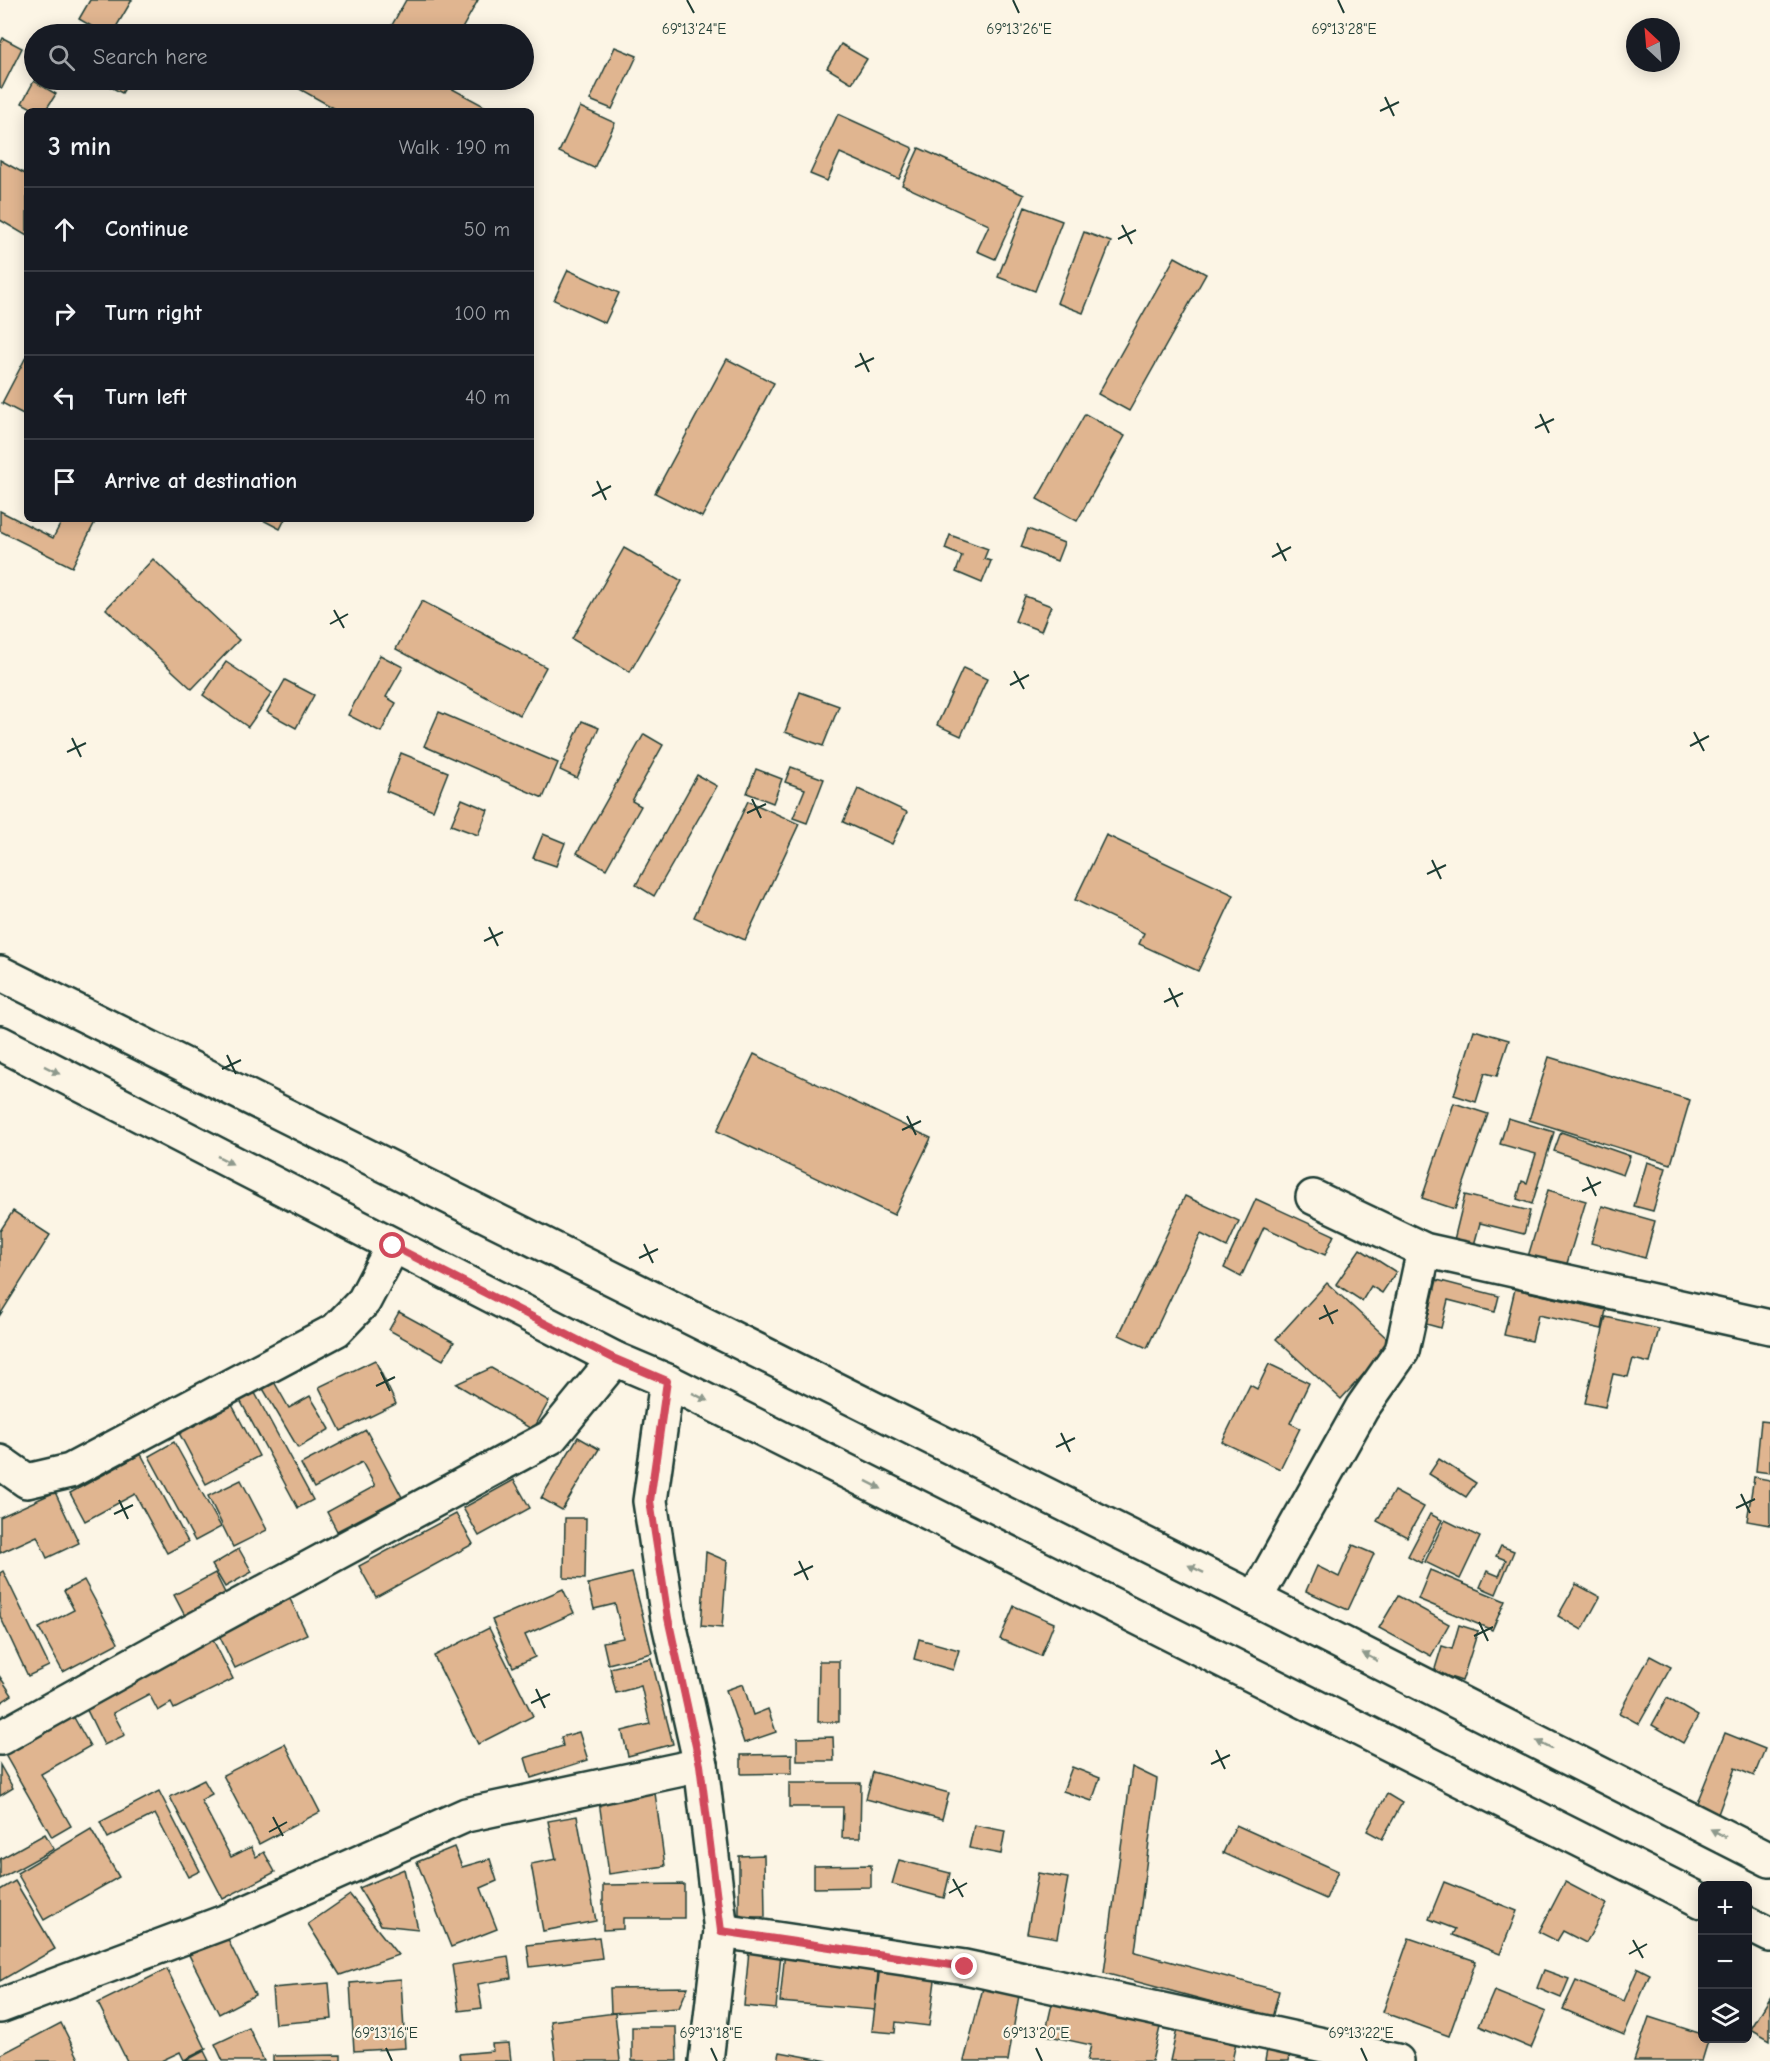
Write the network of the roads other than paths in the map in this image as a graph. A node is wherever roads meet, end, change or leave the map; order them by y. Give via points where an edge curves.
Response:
1 (0, 973) edge
2 (0, 1043) edge
3 (1313, 1197) dead end
4 (393, 1246) junction
5 (1424, 1250) junction
6 (1770, 1327) edge
7 (615, 1359) junction
8 (667, 1381) junction
9 (0, 1462) edge
10 (1255, 1599) junction
11 (0, 1738) edge
12 (700, 1765) junction
13 (1770, 1860) edge
14 (1698, 1899) edge
15 (1752, 1926) edge
16 (721, 1931) junction
17 (1770, 1935) edge
18 (0, 2006) edge
19 (706, 2061) edge
20 (1397, 2061) edge

10 -> 1 street
2 -> 4 street
3 - 5 street
4 - 7 street
4 - 9 street via 364,1301 336,1330 70,1471 27,1481
5 - 6 street
5 - 10 street via 1402,1350 1362,1407
7 - 8 street
7 - 11 street via 551,1437
8 - 12 street via 650,1501 668,1618
8 -> 14 street
13 -> 10 street
12 - 16 street
12 - 18 street via 466,1815 230,1920
15 - 17 street
16 - 19 street
16 - 20 street via 965,1967

